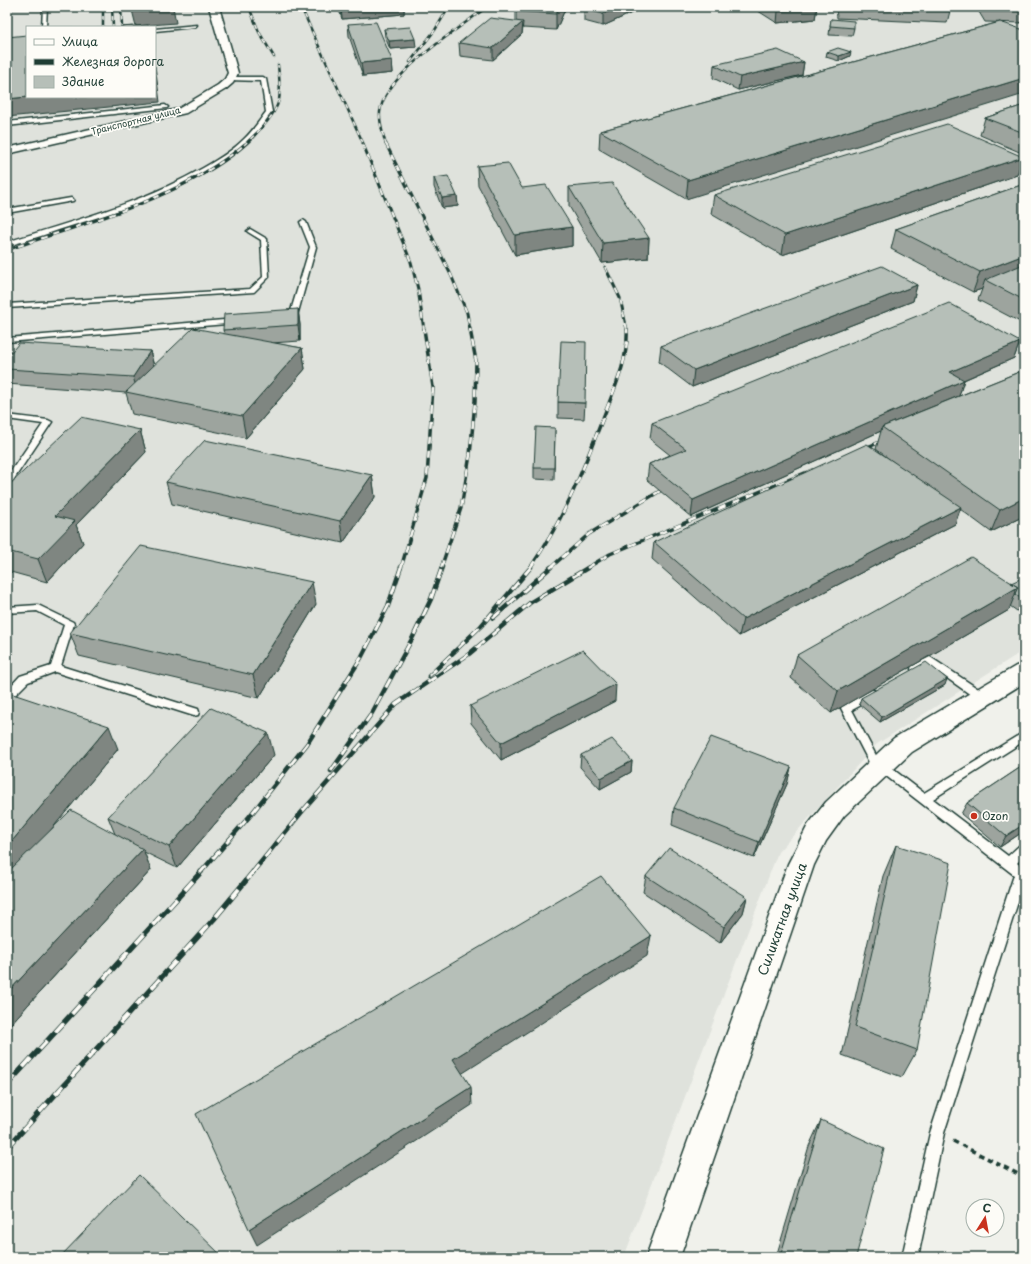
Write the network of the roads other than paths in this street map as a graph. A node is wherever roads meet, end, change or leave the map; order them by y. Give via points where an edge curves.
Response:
1 (45, 7) edge
2 (214, 7) edge
3 (44, 26) edge
4 (195, 26) dead end
5 (156, 30) edge
6 (231, 79) junction
7 (165, 107) dead end
8 (7, 124) edge
9 (7, 151) edge
10 (71, 200) dead end
11 (7, 211) edge
12 (304, 222) dead end
13 (250, 230) dead end
14 (7, 244) edge
15 (7, 306) edge
16 (277, 317) edge
17 (245, 320) edge
18 (7, 340) edge
19 (7, 417) edge
20 (7, 482) edge
21 (7, 610) edge
22 (55, 668) junction
23 (1024, 672) edge
24 (909, 673) edge
25 (881, 688) edge
26 (7, 696) edge
27 (982, 697) junction
28 (194, 712) dead end
29 (1024, 736) edge
30 (881, 769) junction
31 (924, 799) junction
32 (1024, 849) edge
33 (1008, 863) junction
34 (1022, 874) edge
35 (663, 1257) edge
36 (910, 1257) edge

1 - 3 lane
2 - 6 street via 233,68
4 - 5 lane
6 - 9 street, Транспортная улица via 208,97 182,111
6 - 14 lane via 263,79 269,112 245,142 205,171 150,196
7 - 8 lane
10 - 11 lane
12 - 16 lane via 313,247 308,268 293,316
13 - 15 lane via 264,239 266,277 252,291
17 - 18 lane
19 - 20 lane via 48,422
21 - 22 lane via 38,608 68,624
22 - 26 lane via 24,679
22 - 28 lane
23 - 27 street, Силикатная улица
24 - 27 lane via 930,661
25 - 30 lane via 846,708
27 - 30 street, Силикатная улица via 903,745
29 - 31 lane
30 - 31 lane
30 - 35 street, Силикатная улица via 836,810 817,833 801,864
31 - 33 lane
32 - 33 lane
33 - 34 lane
34 - 36 lane via 937,1133

